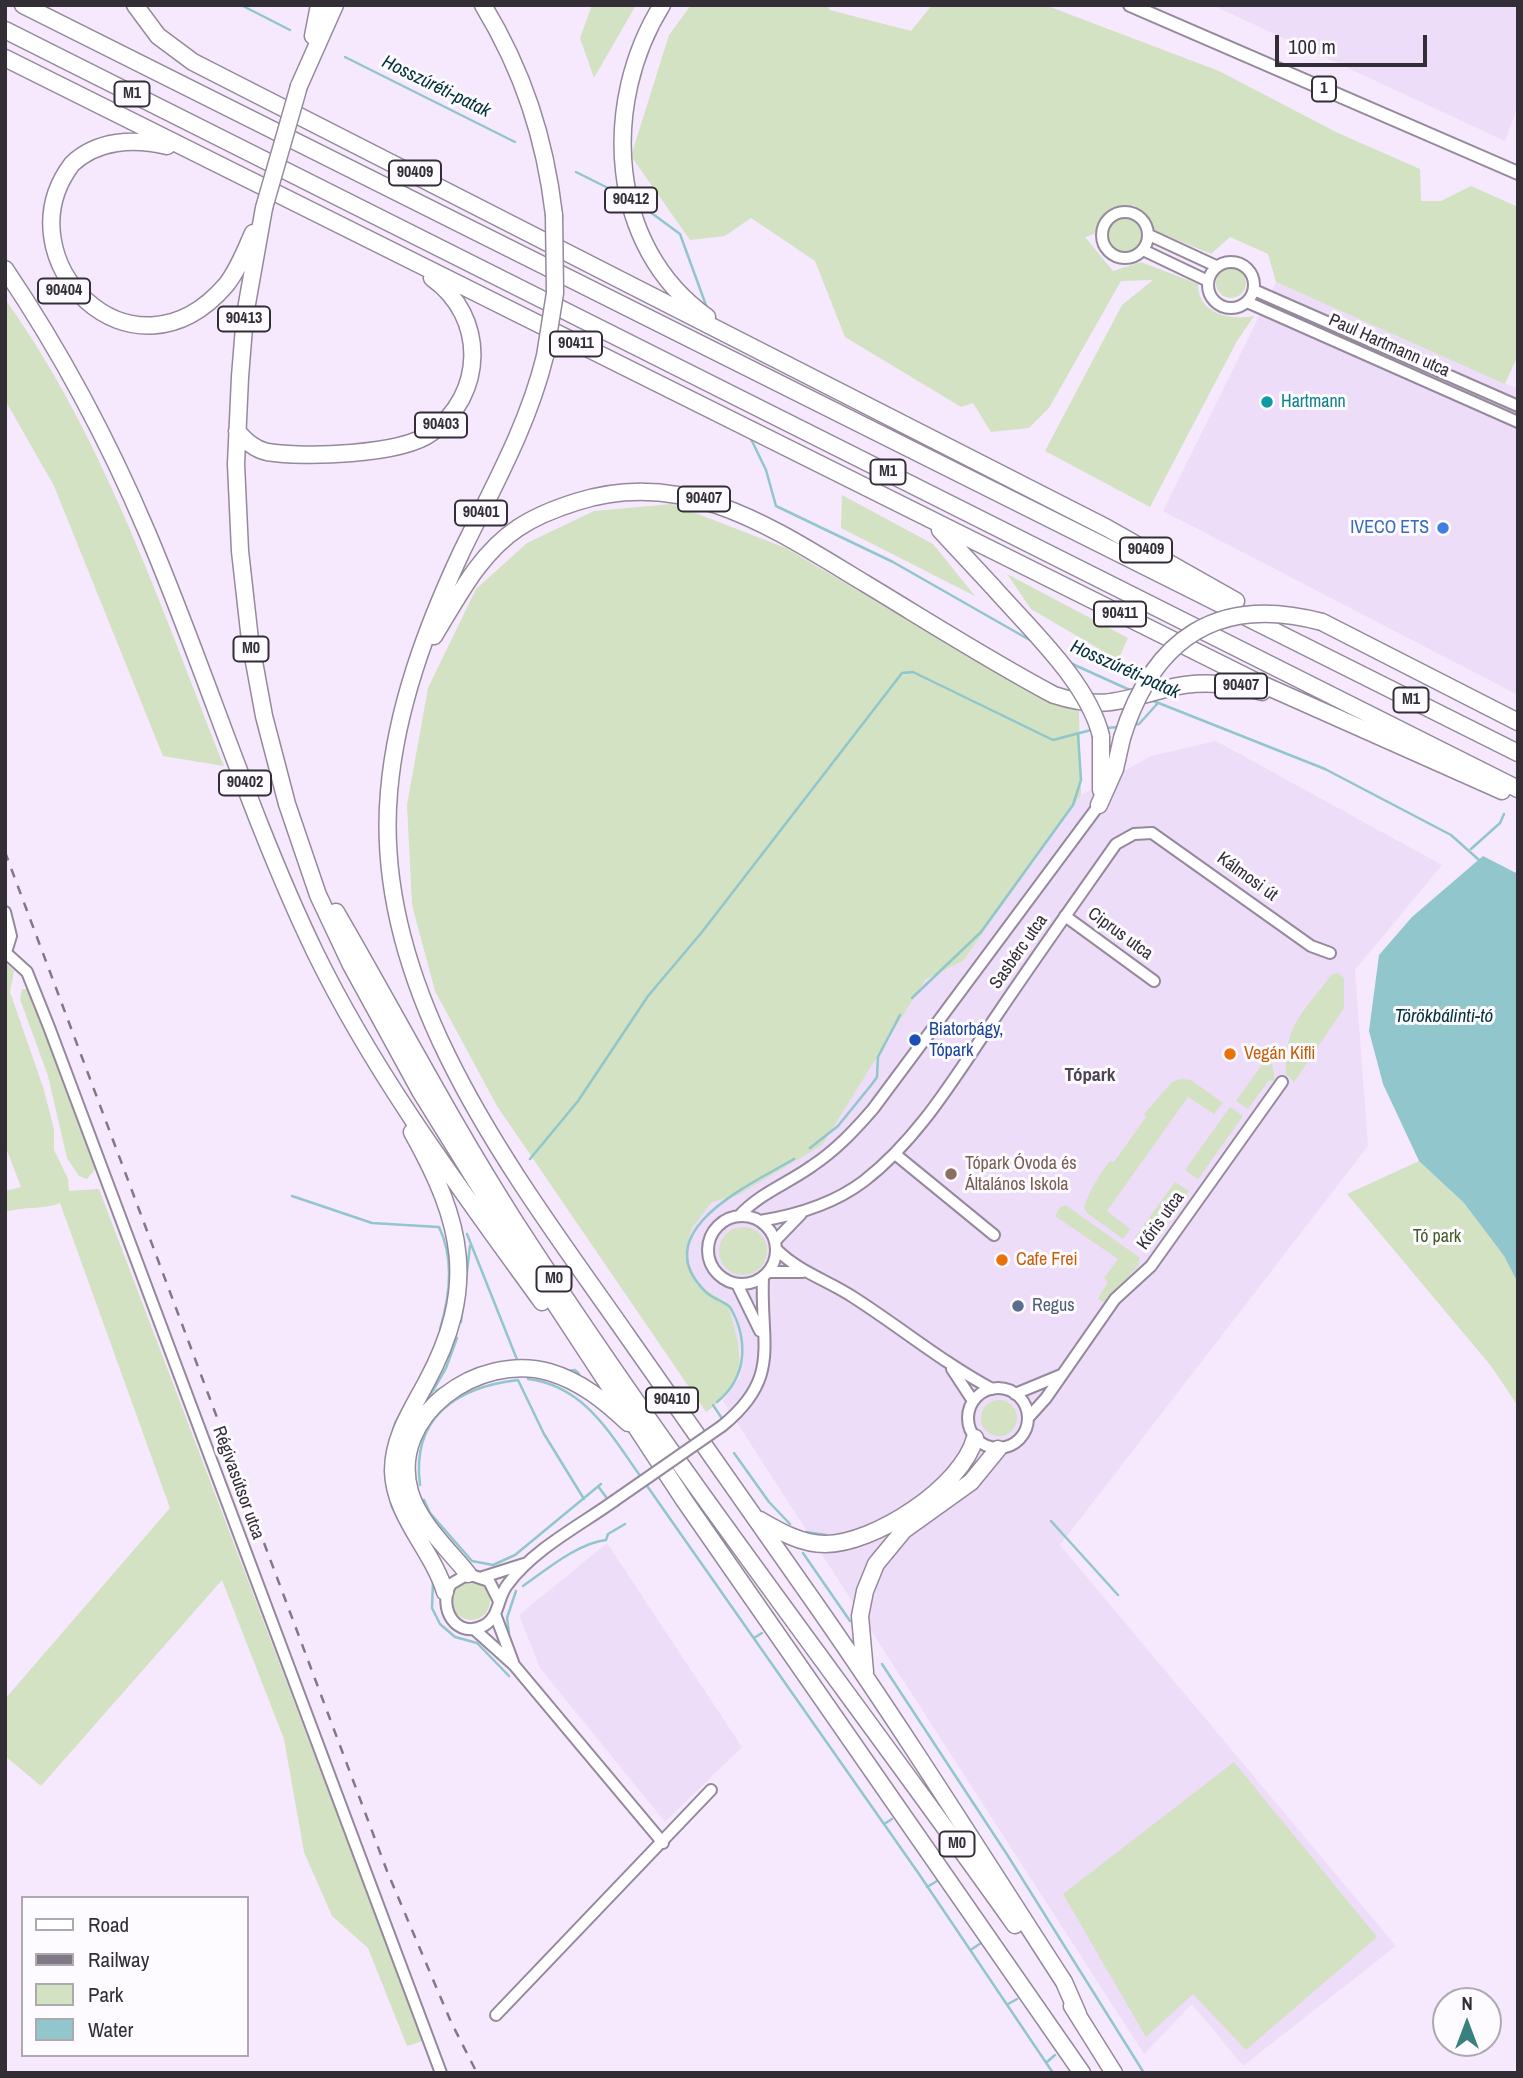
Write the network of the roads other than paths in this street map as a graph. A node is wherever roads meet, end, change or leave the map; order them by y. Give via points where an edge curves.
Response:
1 (23, 5) edge
2 (135, 5) edge
3 (319, 5) edge
4 (335, 5) edge
5 (482, 5) edge
6 (662, 5) edge
7 (1130, 5) edge
8 (5, 30) edge
9 (5, 58) edge
10 (299, 86) junction
11 (191, 152) junction
12 (1518, 173) edge
13 (264, 208) junction
14 (1149, 235) junction
15 (1143, 250) junction
16 (392, 252) junction
17 (1216, 266) junction
18 (5, 269) edge
19 (1208, 281) junction
20 (1254, 290) junction
21 (1247, 302) junction
22 (759, 352) junction
23 (1518, 406) edge
24 (1518, 422) edge
25 (237, 431) junction
26 (928, 519) junction
27 (1306, 646) junction
28 (415, 668) junction
29 (1313, 708) junction
30 (1518, 722) edge
31 (1518, 752) edge
32 (1518, 789) edge
33 (1518, 797) edge
34 (1099, 805) junction
35 (1143, 832) joint
36 (308, 861) junction
37 (5, 912) edge
38 (1065, 916) junction
39 (6, 952) edge
40 (1330, 953) dead end
41 (1154, 981) dead end
42 (448, 1059) joint
43 (1282, 1082) dead end
44 (399, 1097) junction
45 (895, 1154) junction
46 (807, 1210) junction
47 (739, 1216) junction
48 (760, 1221) junction
49 (994, 1235) dead end
50 (776, 1245) junction
51 (804, 1272) junction
52 (765, 1275) junction
53 (737, 1283) junction
54 (762, 1337) junction
55 (950, 1367) junction
56 (1061, 1374) junction
57 (992, 1389) junction
58 (1015, 1394) junction
59 (973, 1402) junction
60 (631, 1417) junction
61 (1028, 1418) junction
62 (975, 1438) junction
63 (648, 1442) junction
64 (998, 1448) junction
65 (755, 1518) junction
66 (527, 1563) junction
67 (475, 1576) junction
68 (446, 1592) junction
69 (499, 1601) junction
70 (495, 1614) junction
71 (474, 1629) junction
72 (514, 1665) junction
73 (865, 1675) junction
74 (711, 1790) dead end
75 (663, 1843) junction
76 (1078, 2014) junction
77 (496, 2015) dead end
78 (441, 2073) edge
79 (1083, 2073) edge
80 (1114, 2073) edge

1 - 27 highway, M1
2 - 22 highway, 90409 via 158,36 193,62 592,262
3 - 10 highway
4 - 10 highway, 90413
5 - 28 highway, 90401, bridge via 528,94 546,158 554,215 555,293 545,356 528,411 444,590
6 - 22 highway, 90412 via 638,49 624,102 622,154 628,190 645,239 674,285 703,314
7 - 12 main road, 1
8 - 32 highway, M1
9 - 11 highway, 90411
10 - 13 highway, 90413, bridge
11 - 13 highway, 90404 via 152,142 126,142 90,150 63,172 45,205 43,247 53,276 82,308 108,321 141,325 193,311 232,276
11 - 16 highway, 90411
13 - 25 highway, 90413 via 245,315
14 - 15 street
14 - 15 street via 1133,213 1118,213 1105,222 1102,242 1112,254 1132,258
14 - 17 street
15 - 19 street
16 - 25 highway, 90403 via 443,288 469,329 472,376 456,409 431,434 384,450 268,452 253,447
16 - 26 highway, 90411
17 - 19 street
17 - 20 street via 1229,261 1243,264 1254,279
18 - 44 highway, 90402 via 63,362 114,458 276,865 361,1038
19 - 21 street via 1210,296 1218,305 1236,308
20 - 21 street
20 - 23 street, Paul Hartmann utca
21 - 24 street, Paul Hartmann utca
22 - 27 highway, 90409 via 1107,528 1266,618
25 - 36 highway, M0 via 240,551 253,660 287,804
26 - 29 highway, 90411
26 - 34 highway, bridge via 1053,656 1091,708 1103,759
27 - 31 highway, M1
28 - 29 highway, 90407 via 472,573 518,528 588,498 647,491 693,496 761,522 1054,695 1093,705 1119,703 1166,689 1226,684
28 - 42 highway, 90401 via 399,725 390,784 390,873 408,961
29 - 33 highway, 90411
30 - 34 highway, bridge via 1322,622 1259,612 1212,623 1158,663 1133,700 1115,769
34 - 47 street via 873,1109 831,1152 766,1191
35 - 38 street, Sasbérc utca via 1116,844
35 - 40 street, Kálmosi út via 1176,848 1311,946
36 - 60 highway, M0 via 318,895 351,965 420,1091
36 - 76 highway, M0 via 448,1113 565,1297
37 - 39 street, Régivasútsor utca via 11,936
38 - 41 street, Ciprus utca
38 - 45 street, Sasbérc utca via 941,1096
39 - 78 street, Régivasútsor utca via 27,972 50,1027
42 - 65 highway, 90410 via 514,1170
43 - 56 street, Kőris utca via 1151,1266 1115,1299
44 - 60 highway, 90402 via 573,1345
44 - 68 highway via 406,1120 446,1196 457,1236 458,1288 452,1320 434,1368 402,1427 393,1471 406,1517
45 - 46 street, Sasbérc utca via 848,1191
45 - 49 street
46 - 48 street, Sasbérc utca
46 - 50 street, Sasbérc utca via 792,1220
47 - 48 street
47 - 53 street via 719,1224 708,1243 711,1265 726,1280
48 - 50 street
50 - 51 street
50 - 52 street
51 - 52 street
51 - 55 street via 855,1298
52 - 53 street via 755,1282
52 - 54 street
53 - 54 street
54 - 66 street, bridge via 761,1380 749,1401 722,1426
55 - 57 street
55 - 59 street
56 - 58 street
56 - 61 street, Kőris utca
57 - 58 street
57 - 59 street
58 - 61 street
59 - 62 street via 968,1418
60 - 63 highway, M0
61 - 64 street via 1022,1437
62 - 64 street
62 - 65 highway via 962,1466 943,1485 867,1536 821,1544 783,1533
63 - 67 highway via 606,1402 575,1381 547,1371 504,1369 445,1394 418,1425 410,1450 410,1491 427,1523
63 - 79 highway, M0
64 - 73 highway via 971,1482 904,1530 876,1564 860,1616
65 - 73 highway, 90410
66 - 67 street
66 - 69 street
67 - 68 street via 451,1584
67 - 69 street via 494,1586
68 - 71 street via 448,1615 459,1626
69 - 70 street
70 - 71 street
70 - 72 street
71 - 72 street
72 - 75 street
73 - 76 highway, 90410 via 1064,1982
74 - 75 street
75 - 77 street
76 - 80 highway, M0

